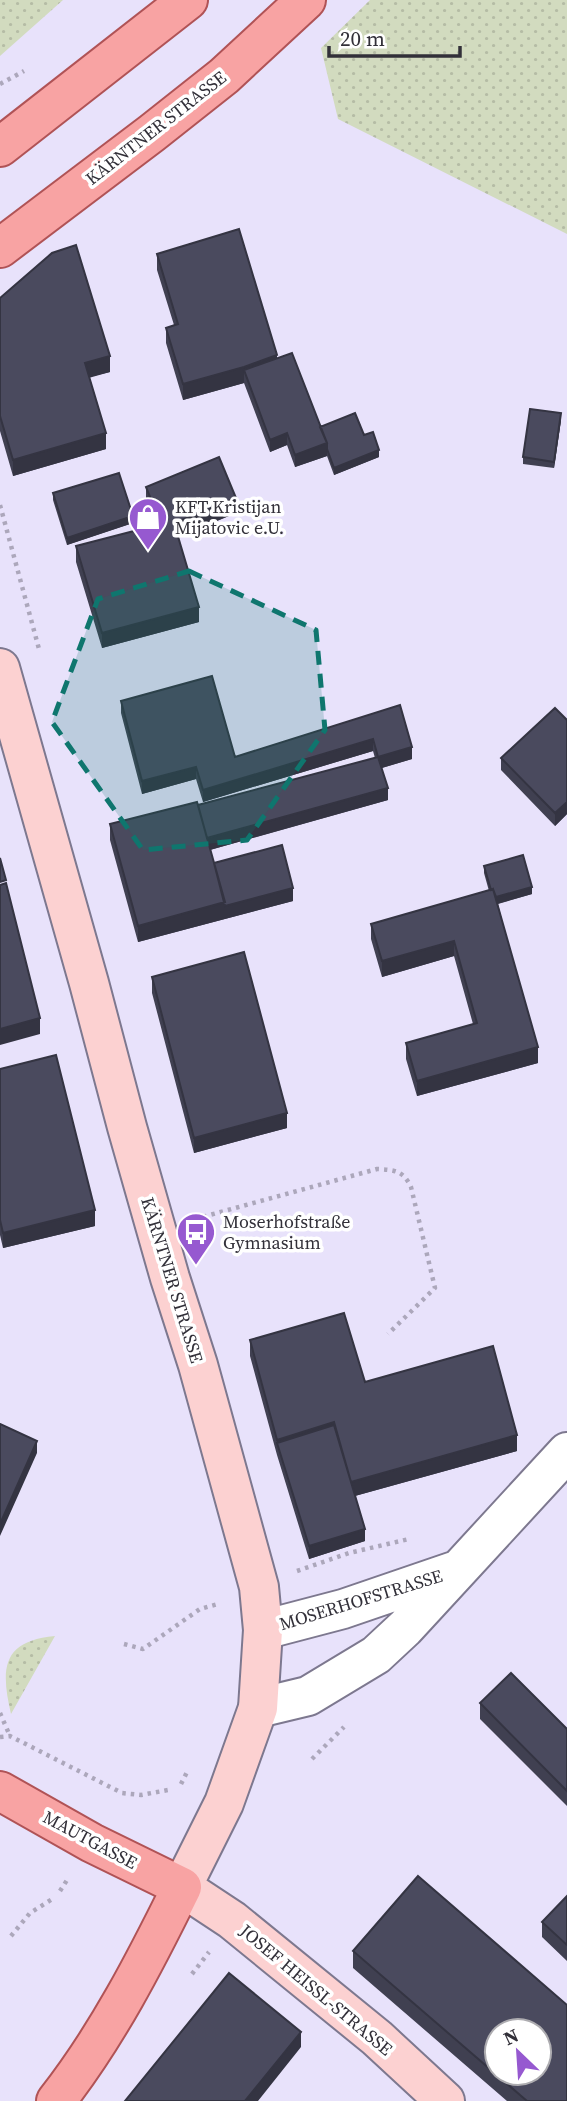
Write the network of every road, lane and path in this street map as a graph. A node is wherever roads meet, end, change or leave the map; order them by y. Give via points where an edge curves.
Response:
1 (188, 0) edge
2 (306, 0) edge
3 (0, 147) edge
4 (0, 248) edge
5 (0, 668) edge
6 (192, 1220) dead end
7 (388, 1334) dead end
8 (567, 1452) edge
9 (459, 1569) junction
10 (218, 1595) dead end
11 (221, 1617) dead end
12 (263, 1630) junction
13 (258, 1708) junction
14 (0, 1713) edge
15 (10, 1736) junction
16 (0, 1737) edge
17 (191, 1763) dead end
18 (181, 1784) dead end
19 (168, 1790) dead end
20 (0, 1791) edge
21 (182, 1887) junction
22 (54, 1898) dead end
23 (11, 1936) dead end
24 (55, 2101) edge
25 (445, 2101) edge

1 - 3 main road
2 - 4 main road, KÄRNTNER STRASSE via 203,92
5 - 12 main road, KÄRNTNER STRASSE via 259,1587
6 - 7 path via 377,1169 394,1170 406,1177 411,1187 435,1288
8 - 9 street, MOSERHOFSTRASSE
9 - 12 street, MOSERHOFSTRASSE via 343,1609
9 - 13 street, MOSERHOFSTRASSE via 376,1654 308,1696
10 - 11 path
12 - 13 main road, KÄRNTNER STRASSE
13 - 21 main road, KÄRNTNER STRASSE via 224,1803
14 - 15 path
15 - 16 path
15 - 19 path via 122,1793
17 - 18 path
20 - 21 main road, MAUTGASSE
21 - 24 main road via 143,1966 80,2070
21 - 25 main road, JOSEF HEISSL-STRASSE via 232,1920 377,2038
22 - 23 path via 30,1913

